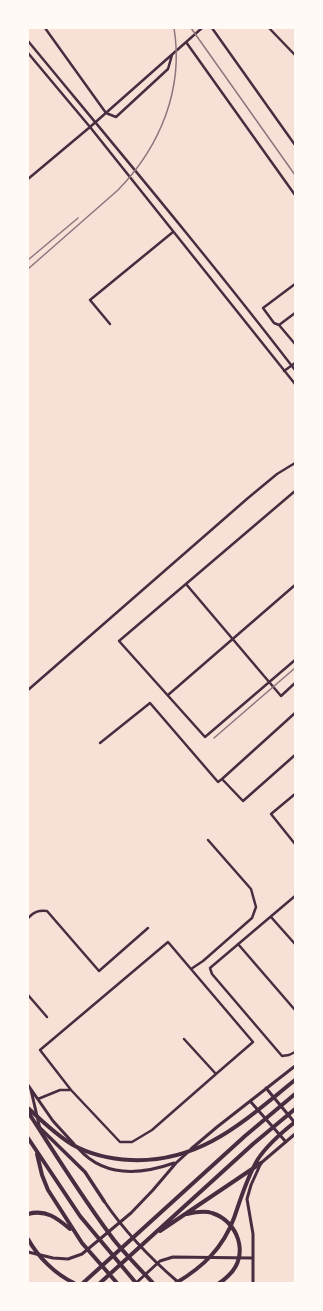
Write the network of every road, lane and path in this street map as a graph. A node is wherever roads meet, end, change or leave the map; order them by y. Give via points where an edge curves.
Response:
1 (45, 28) edge
2 (202, 28) edge
3 (212, 28) edge
4 (269, 28) edge
5 (28, 41) edge
6 (186, 42) junction
7 (28, 53) edge
8 (172, 54) junction
9 (295, 55) edge
10 (106, 113) junction
11 (95, 122) junction
12 (90, 127) junction
13 (295, 145) edge
14 (29, 177) edge
15 (295, 195) edge
16 (173, 232) junction
17 (295, 284) edge
18 (295, 313) edge
19 (110, 324) dead end
20 (279, 324) junction
21 (295, 344) edge
22 (295, 363) edge
23 (292, 366) junction
24 (295, 370) edge
25 (284, 371) junction
26 (295, 384) edge
27 (295, 463) edge
28 (295, 491) edge
29 (186, 584) junction
30 (295, 585) edge
31 (233, 639) junction
32 (295, 660) edge
33 (269, 682) junction
34 (295, 683) edge
35 (28, 690) edge
36 (168, 695) junction
37 (294, 715) edge
38 (100, 743) dead end
39 (295, 755) edge
40 (222, 778) junction
41 (295, 794) edge
42 (208, 840) dead end
43 (295, 844) edge
44 (295, 896) edge
45 (271, 917) junction
46 (28, 918) edge
47 (148, 928) dead end
48 (238, 944) junction
49 (295, 944) edge
50 (191, 969) junction
51 (28, 995) edge
52 (295, 1010) edge
53 (47, 1017) dead end
54 (184, 1039) dead end
55 (295, 1052) edge
56 (295, 1066) edge
57 (216, 1074) junction
58 (295, 1080) edge
59 (29, 1086) edge
60 (266, 1088) junction
61 (71, 1090) junction
62 (295, 1094) edge
63 (38, 1099) junction
64 (250, 1101) junction
65 (295, 1109) edge
66 (28, 1110) edge
67 (295, 1122) edge
68 (40, 1129) junction
69 (295, 1134) edge
70 (28, 1138) edge
71 (286, 1142) junction
72 (37, 1153) joint
73 (176, 1163) junction
74 (261, 1163) junction
75 (104, 1201) joint
76 (28, 1214) edge
77 (185, 1215) junction
78 (73, 1231) junction
79 (150, 1238) junction
80 (28, 1239) edge
81 (28, 1252) edge
82 (252, 1258) junction
83 (74, 1283) edge
84 (82, 1283) edge
85 (100, 1283) edge
86 (117, 1283) edge
87 (136, 1283) edge
88 (154, 1283) edge
89 (177, 1283) edge
90 (219, 1283) edge
91 (253, 1283) edge

1 - 10 street
2 - 6 street
3 - 13 street
4 - 9 street
5 - 11 street
6 - 8 street
6 - 15 street
7 - 12 street
8 - 10 street
8 - 10 street via 168,69 116,117
10 - 11 street
11 - 12 street
11 - 23 street
12 - 14 street
12 - 16 street
16 - 19 street via 90,300
16 - 25 street
17 - 20 street via 263,308 274,323
18 - 20 street
20 - 21 street
22 - 23 street
23 - 24 street
23 - 25 street
25 - 26 street
27 - 35 street via 248,498
28 - 29 street
29 - 31 street
29 - 36 street via 119,641
30 - 31 street
31 - 33 street
31 - 36 street
32 - 33 street
33 - 34 street via 281,696
33 - 36 street via 205,737
37 - 40 street
38 - 40 street via 150,703 218,782
39 - 40 street via 242,801
41 - 43 street via 271,814
42 - 50 street via 251,889 256,907 252,918
44 - 45 street
45 - 48 street
45 - 49 street
46 - 47 street via 35,912 47,911 99,971
48 - 52 street
48 - 55 street via 210,968 212,974 282,1056
50 - 57 street via 253,1042
50 - 61 street via 168,942 40,1050
51 - 53 street
54 - 57 street
56 - 60 street
57 - 61 street via 152,1130 132,1142 120,1142
58 - 66 highway via 229,1132 190,1152 153,1160 118,1159 84,1151 59,1136
59 - 63 street
59 - 68 street
60 - 64 street
60 - 67 street
61 - 63 street via 60,1090
62 - 84 highway
63 - 73 street via 84,1155 99,1165 134,1173 156,1170
64 - 71 street
64 - 73 street
65 - 79 highway
66 - 68 main road
66 - 88 highway via 72,1180 115,1240
67 - 89 highway via 269,1144 259,1157 224,1239 211,1257 194,1273
68 - 75 main road via 85,1172
69 - 71 street
70 - 72 main road
70 - 87 highway via 80,1216
71 - 74 street
72 - 78 highway via 48,1190
73 - 81 street via 131,1213 82,1254 68,1259
74 - 77 highway
74 - 82 street via 247,1199 252,1227
75 - 89 street via 145,1253
76 - 78 highway via 43,1212 55,1217
77 - 79 highway
77 - 90 highway via 200,1211 211,1212 222,1217 234,1229 240,1244 240,1258 234,1270
78 - 86 highway
79 - 85 highway
80 - 83 highway via 43,1260
82 - 87 street via 173,1257 160,1261
82 - 91 street

